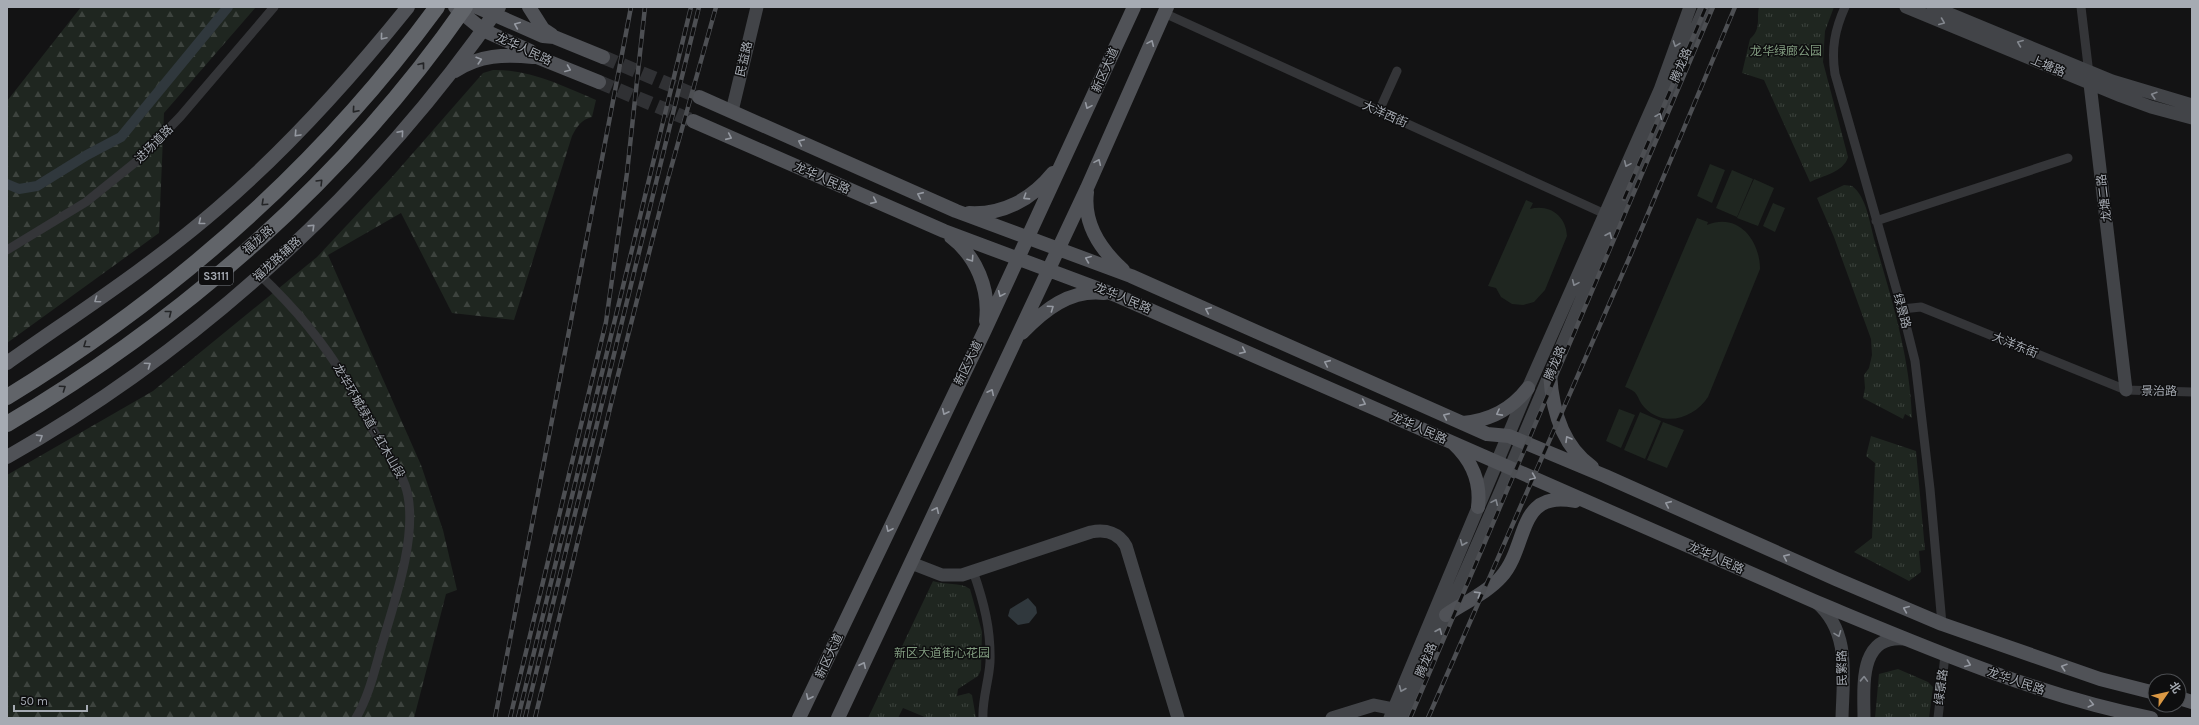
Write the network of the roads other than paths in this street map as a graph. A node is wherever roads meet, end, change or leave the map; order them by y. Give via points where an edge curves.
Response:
1 (274, 7) edge
2 (408, 7) edge
3 (437, 7) edge
4 (455, 7) edge
5 (465, 7) edge
6 (477, 7) edge
7 (529, 7) edge
8 (757, 7) edge
9 (1134, 7) edge
10 (1690, 7) edge
11 (1705, 7) edge
12 (1845, 7) edge
13 (1906, 7) edge
14 (1934, 7) edge
15 (2081, 7) edge
16 (1165, 10) edge
17 (496, 11) edge
18 (483, 30) junction
19 (554, 37) junction
20 (537, 57) junction
21 (603, 57) tunnel mouth
22 (1397, 71) dead end
23 (445, 78) junction
24 (2089, 78) junction
25 (599, 82) tunnel mouth
26 (699, 97) tunnel mouth
27 (2192, 105) edge
28 (732, 111) junction
29 (1379, 111) junction
30 (2192, 118) edge
31 (693, 121) tunnel mouth
32 (2068, 158) dead end
33 (1063, 160) junction
34 (1089, 182) junction
35 (956, 211) junction
36 (1605, 214) junction
37 (1876, 221) junction
38 (944, 232) junction
39 (1027, 239) junction
40 (1058, 249) junction
41 (7, 250) edge
42 (1017, 259) junction
43 (1049, 268) junction
44 (1131, 276) junction
45 (265, 279) junction
46 (1118, 296) junction
47 (1902, 309) junction
48 (984, 332) junction
49 (1013, 345) junction
50 (7, 363) edge
51 (1550, 374) junction
52 (1528, 388) junction
53 (2126, 390) junction
54 (2192, 392) edge
55 (7, 397) edge
56 (1463, 423) junction
57 (7, 424) edge
58 (1515, 438) junction
59 (1451, 442) junction
60 (7, 457) edge
61 (1504, 465) junction
62 (1605, 476) junction
63 (1598, 506) junction
64 (1478, 507) junction
65 (911, 563) junction
66 (973, 571) junction
67 (1816, 602) junction
68 (1446, 615) junction
69 (1942, 624) junction
70 (1905, 639) junction
71 (1945, 655) junction
72 (2147, 691) edge
73 (846, 701) junction
74 (1395, 715) edge
75 (356, 718) edge
76 (799, 718) edge
77 (838, 718) edge
78 (844, 718) edge
79 (983, 718) edge
80 (1178, 718) edge
81 (1332, 718) edge
82 (1842, 718) edge
83 (1864, 718) edge
84 (1938, 718) edge
85 (2151, 718) edge

1 - 41 street, 进场道路 via 180,117 132,166 86,202
2 -> 50 main road via 348,78 293,137 217,209 126,280
3 -> 55 highway, 福龙路 / S3111 via 380,81 315,154 236,229 119,322
4 - 18 main road, 龙华人民路
57 -> 5 highway, 福龙路 / S3111 via 151,327 279,221 331,172 398,95
6 - 17 main road, 龙华人民路
7 - 19 main road via 542,29
8 - 28 main road, 民益路
9 -> 33 main road, 新区大道
10 -> 36 main road, 腾龙路 via 1660,90
51 -> 11 main road, 腾龙路
12 - 37 street, 绿景路 via 1834,42 1835,74
13 -> 24 main road, 上塘路
24 -> 14 main road, 上塘路
15 - 24 street, 龙塘二路
16 - 29 street, 大洋西街
34 -> 16 main road
17 - 18 main road, 福龙路辅路
19 -> 17 main road, 龙华人民路 via 543,36
18 - 20 main road, 龙华人民路 via 530,51
18 - 23 main road, 福龙路辅路
19 - 21 main road, 龙华人民路
23 -> 20 main road via 471,62 487,57
20 -> 25 main road, 龙华人民路
22 - 29 street
45 -> 23 main road, 福龙路辅路 via 387,150
27 -> 24 main road, 上塘路
24 - 30 main road, 上塘路 via 2151,107
24 - 53 main road, 龙塘二路
26 - 28 main road, 龙华人民路
35 -> 28 main road, 龙华人民路
29 - 36 street, 大洋西街
31 -> 38 main road, 龙华人民路
32 - 37 street
33 -> 35 main road via 1039,188 1014,205 986,213
33 - 39 main road, 新区大道
34 - 40 main road
34 - 44 main road via 1087,205 1093,232 1106,252
35 - 39 main road, 龙华人民路
36 -> 52 main road, 腾龙路
37 - 47 street, 绿景路
38 - 42 main road, 龙华人民路
38 -> 48 main road via 966,252 977,269 986,302
39 - 40 main road, 龙华人民路
39 - 42 main road, 新区大道
40 - 43 main road
44 -> 40 main road, 龙华人民路
42 - 43 main road, 龙华人民路
42 -> 48 main road, 新区大道
43 - 46 main road, 龙华人民路
43 - 49 main road
56 -> 44 main road, 龙华人民路
60 -> 45 main road, 福龙路辅路 via 152,362
45 - 75 street, 龙华环城绿道 - 红木山段 via 299,314 332,359 399,471 409,498 403,571 374,677
49 -> 46 main road via 1046,311 1067,298 1098,292
46 -> 59 main road, 龙华人民路
47 - 53 street, 大洋东街 via 1921,307
47 - 69 street, 绿景路 via 1919,386
48 -> 76 main road, 新区大道
65 -> 49 main road
51 - 58 main road, 腾龙路
62 -> 51 main road via 1584,461 1570,443 1555,410
52 -> 56 main road via 1520,399 1499,414 1488,419
52 - 58 main road, 腾龙路
53 - 54 street, 景治路
56 - 58 main road, 龙华人民路 via 1487,434
58 - 61 main road, 腾龙路
58 - 62 main road, 龙华人民路
59 - 61 main road, 龙华人民路
59 - 64 main road via 1465,458 1478,481
61 -> 63 main road, 龙华人民路
61 - 64 main road, 腾龙路
68 -> 61 main road, 腾龙路
69 -> 62 main road, 龙华人民路
63 - 67 main road, 龙华人民路
68 -> 63 main road via 1500,578 1510,564 1529,516 1540,504 1550,499 1562,498
64 -> 74 main road, 腾龙路
65 - 66 main road via 942,575 962,575
73 -> 65 main road
66 - 79 street via 989,628 990,664
66 - 80 main road via 1091,532 1104,531 1119,536 1126,546
67 - 70 main road, 龙华人民路
67 -> 82 main road, 民繁路 via 1832,619 1842,646
74 -> 68 main road, 腾龙路
72 -> 69 main road, 龙华人民路 via 2100,679
70 - 71 main road, 龙华人民路
83 -> 70 main road, 民繁路 via 1864,676 1869,657 1883,643 1893,639
71 - 84 street, 绿景路
71 -> 85 main road, 龙华人民路 via 2042,690
73 - 77 main road
73 - 78 main road
74 - 81 main road via 1374,705

